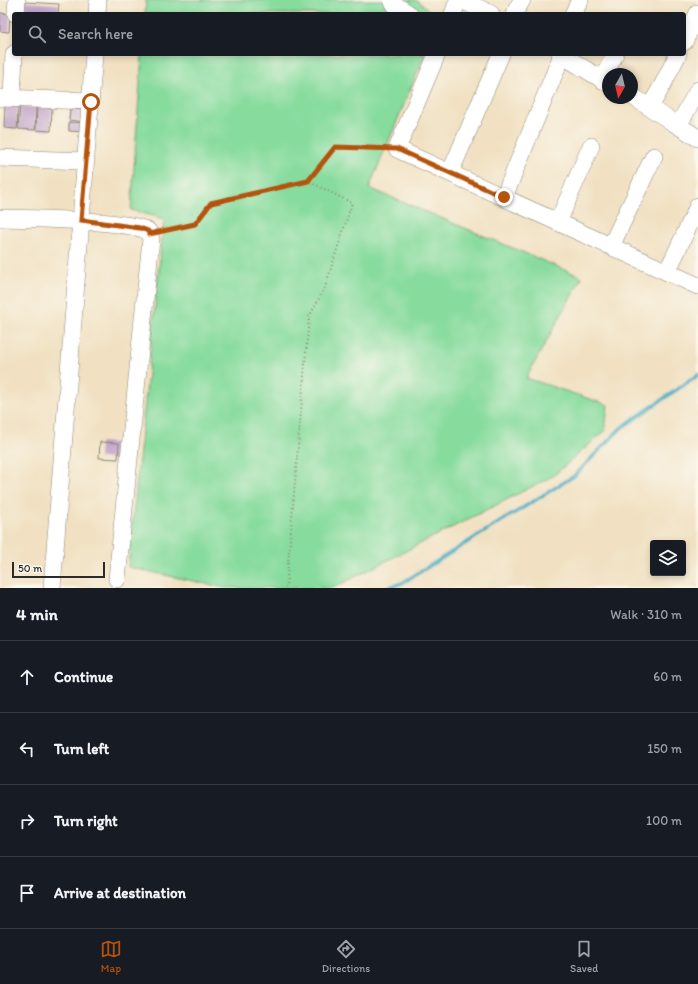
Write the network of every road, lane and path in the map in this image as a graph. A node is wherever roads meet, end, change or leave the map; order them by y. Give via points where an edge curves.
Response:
1 (17, 0) edge
2 (98, 0) edge
3 (392, 0) edge
4 (458, 0) edge
5 (462, 0) edge
6 (522, 0) edge
7 (580, 0) edge
8 (16, 12) edge
9 (97, 12) edge
10 (406, 12) edge
11 (454, 12) edge
12 (487, 12) edge
13 (515, 12) edge
14 (574, 12) edge
15 (698, 13) edge
16 (686, 38) edge
17 (14, 56) edge
18 (94, 56) edge
19 (436, 56) edge
20 (500, 56) edge
21 (561, 56) edge
22 (563, 56) edge
23 (614, 56) edge
24 (677, 56) edge
25 (610, 68) edge
26 (602, 79) edge
27 (698, 90) edge
28 (6, 98) edge
29 (638, 100) edge
30 (91, 102) junction
31 (650, 107) junction
32 (674, 123) junction
33 (698, 138) edge
34 (591, 146) dead end
35 (397, 149) junction
36 (654, 156) dead end
37 (0, 158) edge
38 (86, 161) junction
39 (450, 173) junction
40 (308, 181) junction
41 (504, 197) junction
42 (698, 206) edge
43 (0, 218) edge
44 (81, 220) junction
45 (558, 222) junction
46 (149, 234) junction
47 (611, 246) junction
48 (667, 272) junction
49 (698, 286) edge
50 (117, 579) dead end
51 (52, 588) edge
52 (286, 588) edge

1 - 8 street
2 - 9 street
3 - 10 street
4 - 11 street
5 - 12 street
6 - 13 street
7 - 14 street
15 - 16 street
17 - 28 street
18 - 30 street
19 - 35 street
20 - 39 street
21 - 41 street
22 - 26 street
23 - 25 street
24 - 31 street
27 - 32 street via 681,121
28 - 30 street
29 - 31 street
30 - 38 street
31 - 32 street
32 - 33 street
34 - 45 street
35 - 39 street
35 - 40 path via 335,147
36 - 47 street
37 - 38 street
38 - 44 street
39 - 41 street
40 - 46 path via 211,203 195,224
40 - 52 path via 352,203 325,288 309,317
41 - 45 street
42 - 48 street
43 - 44 street
44 - 46 street via 140,228
44 - 51 street
45 - 47 street
46 - 50 street via 151,239
47 - 48 street
48 - 49 street

